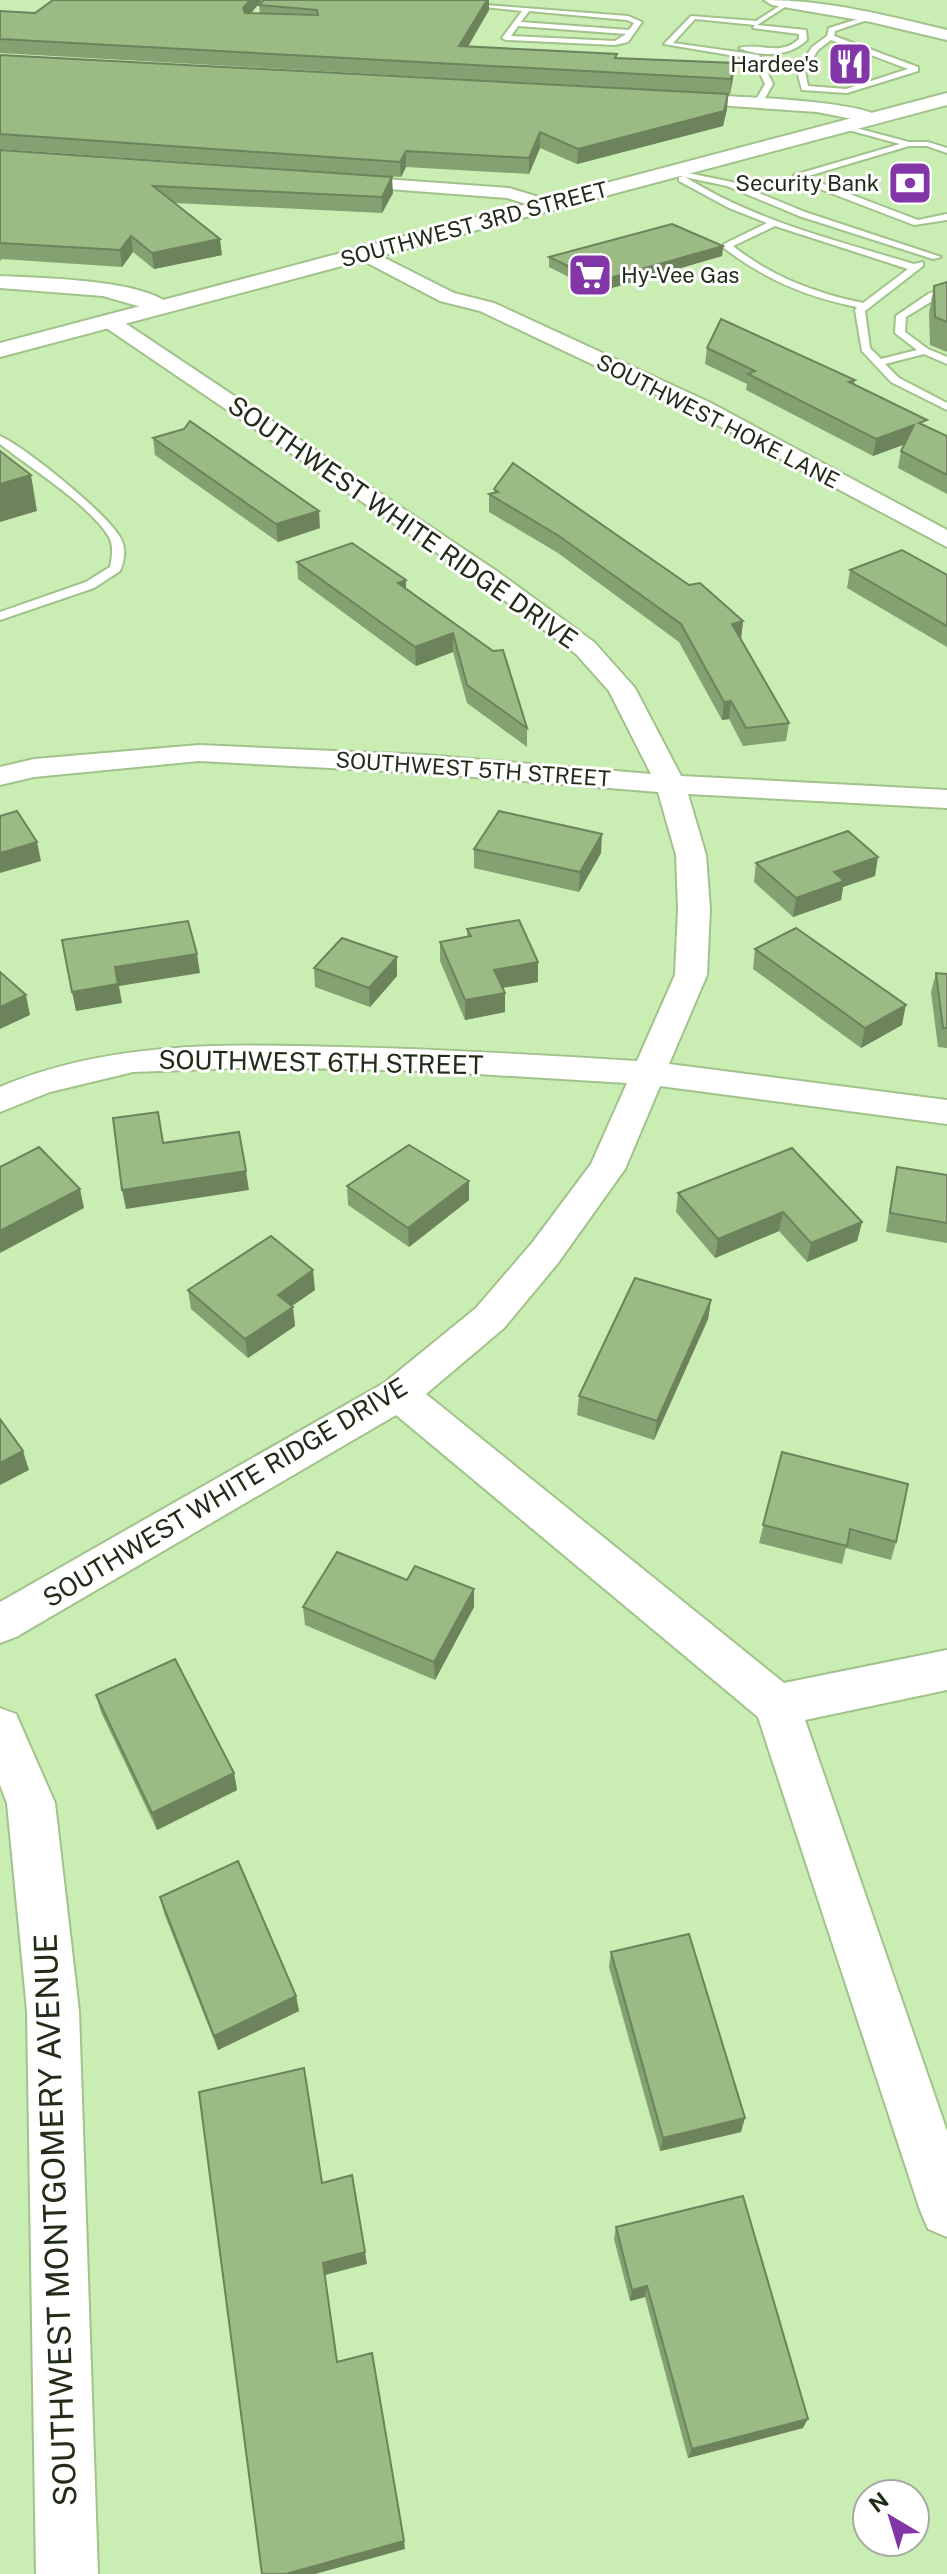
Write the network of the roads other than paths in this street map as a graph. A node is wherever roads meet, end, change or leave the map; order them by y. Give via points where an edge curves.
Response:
1 (424, 0) edge
2 (780, 1) edge
3 (526, 10) junction
4 (871, 17) junction
5 (516, 24) junction
6 (756, 25) junction
7 (631, 32) junction
8 (947, 35) edge
9 (830, 37) junction
10 (739, 50) junction
11 (666, 98) edge
12 (947, 99) edge
13 (758, 103) junction
14 (873, 118) junction
15 (844, 126) junction
16 (909, 144) junction
17 (947, 151) edge
18 (673, 172) junction
19 (318, 179) edge
20 (546, 205) junction
21 (947, 217) edge
22 (777, 222) junction
23 (363, 253) junction
24 (947, 253) edge
25 (936, 257) junction
26 (913, 267) junction
27 (0, 282) edge
28 (466, 282) dead end
29 (947, 289) edge
30 (864, 306) junction
31 (162, 307) junction
32 (487, 307) junction
33 (109, 321) junction
34 (0, 350) edge
35 (925, 351) junction
36 (947, 361) edge
37 (878, 363) junction
38 (947, 407) edge
39 (0, 439) edge
40 (947, 540) edge
41 (0, 616) edge
42 (0, 776) edge
43 (670, 783) junction
44 (947, 799) edge
45 (648, 1073) junction
46 (0, 1100) edge
47 (947, 1112) edge
48 (398, 1394) junction
49 (0, 1624) edge
50 (947, 1670) edge
51 (777, 1705) junction
52 (0, 1729) edge
53 (947, 2210) edge
54 (67, 2574) edge

1 - 3 lane
2 - 4 main road
2 - 6 lane
3 - 5 lane
3 - 7 lane via 628,18 638,22
4 - 8 main road
4 - 9 lane via 832,30
5 - 7 lane
5 - 7 lane via 506,38 609,44 625,40
6 - 10 lane
6 - 10 lane via 803,32 803,40 786,52
6 - 10 lane via 693,17 668,44
9 - 9 lane via 915,69 855,90 805,88 801,71
10 - 13 lane via 756,57 769,84
11 - 13 street
12 - 14 main road, SOUTHWEST 3RD STREET
13 - 14 street
14 - 15 main road, SOUTHWEST 3RD STREET
15 - 16 lane
15 - 18 main road, SOUTHWEST 3RD STREET
16 - 17 lane
16 - 21 lane via 797,177 917,223
18 - 20 main road, SOUTHWEST 3RD STREET
18 - 22 lane via 700,191
18 - 25 lane via 729,184 802,214
19 - 20 street via 509,193
20 - 23 main road, SOUTHWEST 3RD STREET via 408,250
22 - 26 lane
22 - 30 lane via 727,246 753,268 816,297
23 - 31 main road, SOUTHWEST 3RD STREET
23 - 32 street, SOUTHWEST HOKE LANE via 447,297
24 - 25 lane
25 - 26 lane
26 - 30 lane
27 - 31 street via 116,291
28 - 32 street, SOUTHWEST HOKE LANE via 478,288
29 - 35 lane via 901,316 900,333
30 - 37 lane via 860,310 865,349
31 - 33 main road, SOUTHWEST 3RD STREET
32 - 40 street, SOUTHWEST HOKE LANE via 703,408
33 - 34 main road, SOUTHWEST 3RD STREET
33 - 43 street, SOUTHWEST WHITE RIDGE DRIVE via 489,577 585,648 621,688
35 - 36 lane
35 - 37 lane
37 - 38 lane via 895,380
39 - 41 lane via 87,509 115,537 119,554 116,569 90,585
42 - 43 street, SOUTHWEST 5TH STREET via 34,768 199,753
43 - 44 street, SOUTHWEST 5TH STREET
43 - 45 street, SOUTHWEST WHITE RIDGE DRIVE via 691,855 691,975
45 - 46 street, SOUTHWEST 6TH STREET via 428,1060 147,1060 40,1083
45 - 47 street, SOUTHWEST 6TH STREET
45 - 48 street, SOUTHWEST WHITE RIDGE DRIVE via 607,1169 545,1253 490,1318
48 - 49 street, SOUTHWEST WHITE RIDGE DRIVE
48 - 51 street
50 - 51 street
51 - 53 street
52 - 54 street, SOUTHWEST MONTGOMERY AVENUE via 31,1803 53,2011

